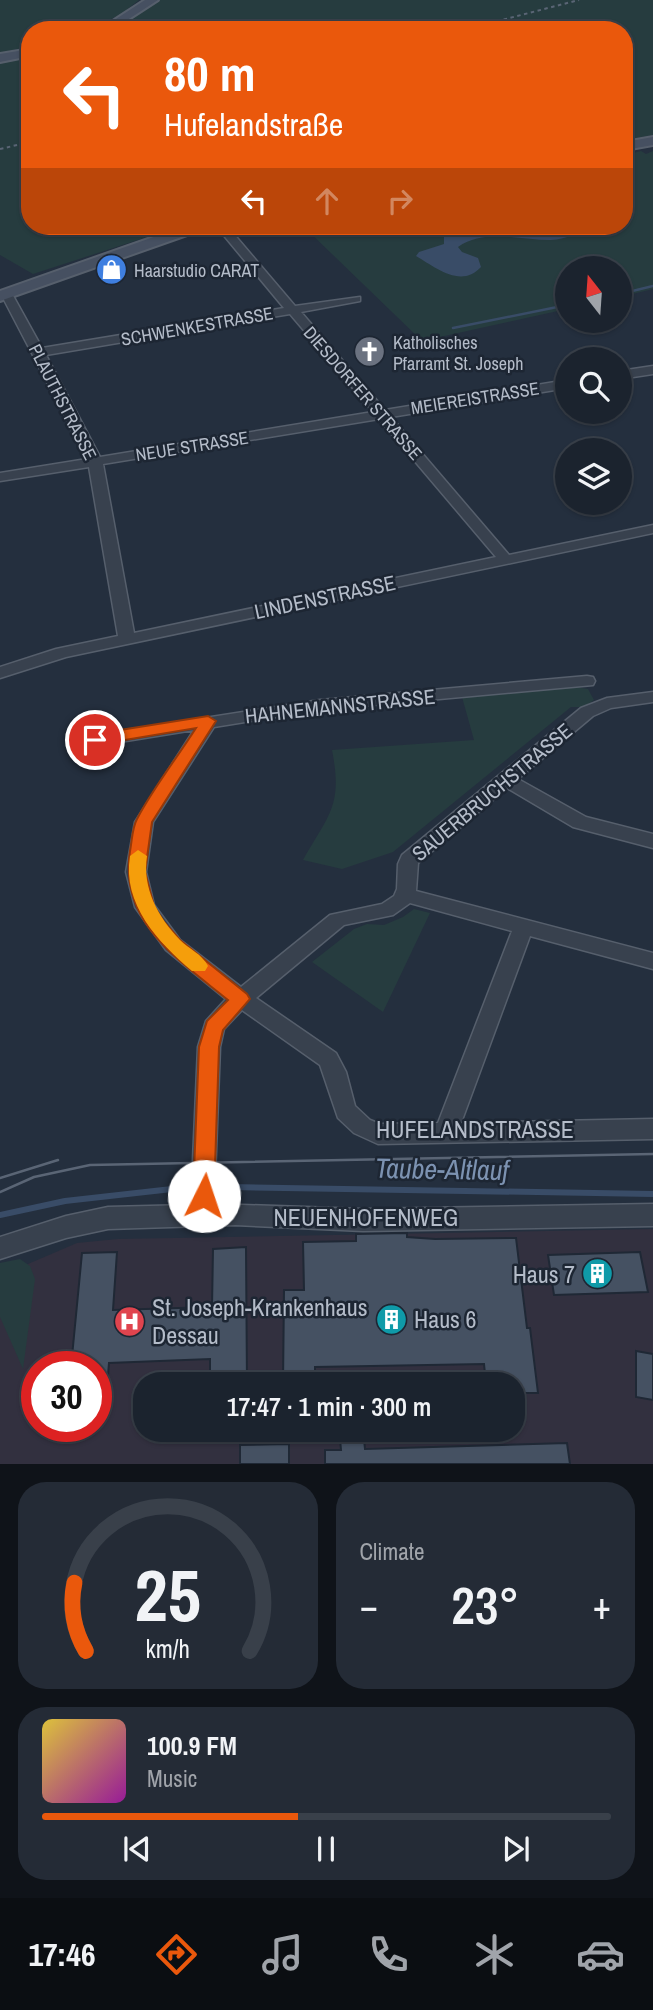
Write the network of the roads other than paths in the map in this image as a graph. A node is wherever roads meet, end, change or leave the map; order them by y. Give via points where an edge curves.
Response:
1 (153, 0) edge
2 (119, 21) edge
3 (21, 54) edge
4 (0, 58) edge
5 (653, 141) edge
6 (633, 145) edge
7 (174, 235) edge
8 (228, 235) edge
9 (4, 295) edge
10 (356, 299) dead end
11 (291, 310) junction
12 (37, 353) junction
13 (653, 370) edge
14 (632, 373) edge
15 (555, 386) edge
16 (384, 414) junction
17 (95, 461) junction
18 (0, 477) edge
19 (653, 529) edge
20 (506, 559) junction
21 (127, 639) junction
22 (0, 673) edge
23 (587, 681) dead end
24 (653, 697) edge
25 (208, 721) junction
26 (95, 740) dead end
27 (504, 779) junction
28 (653, 841) edge
29 (406, 895) junction
30 (524, 926) junction
31 (653, 961) edge
32 (240, 999) junction
33 (653, 1129) edge
34 (446, 1132) junction
35 (202, 1215) junction
36 (653, 1215) edge
37 (0, 1248) edge

1 - 2 main road
3 - 4 main road
5 - 6 main road
7 - 9 main road
8 - 11 street, DIESDORFER STRASSE
9 - 12 street, PLAUTHSTRASSE
10 - 11 street, SCHWENKESTRASSE
11 - 12 street, SCHWENKESTRASSE
11 - 16 street, DIESDORFER STRASSE
12 - 17 street, PLAUTHSTRASSE
13 - 14 street
15 - 16 street, MEIEREISTRASSE
16 - 17 street, NEUE STRASSE
16 - 20 street, DIESDORFER STRASSE
17 - 18 street, NEUE STRASSE
17 - 21 street, PLAUTHSTRASSE
19 - 20 street, LINDENSTRASSE
20 - 21 street, LINDENSTRASSE
21 - 22 street, LINDENSTRASSE
23 - 25 street, HAHNEMANNSTRASSE via 320,705
24 - 27 street, SAUERBRUCHSTRASSE via 596,706
25 - 26 street, HAHNEMANNSTRASSE
25 - 32 street, HUFELANDSTRASSE via 144,822 136,872 145,907 173,945
27 - 28 street via 580,822
27 - 29 street, SAUERBRUCHSTRASSE via 409,860
29 - 30 street
29 - 32 street via 388,910 337,920
30 - 31 street
30 - 34 street
32 - 34 street, HUFELANDSTRASSE via 328,1059 337,1074 341,1104 348,1117 362,1127 378,1134
32 - 35 street via 214,1027 209,1047
33 - 34 street, HUFELANDSTRASSE
35 - 36 street, NEUENHOFENWEG via 363,1220
35 - 37 street, NEUENHOFENWEG via 100,1219

